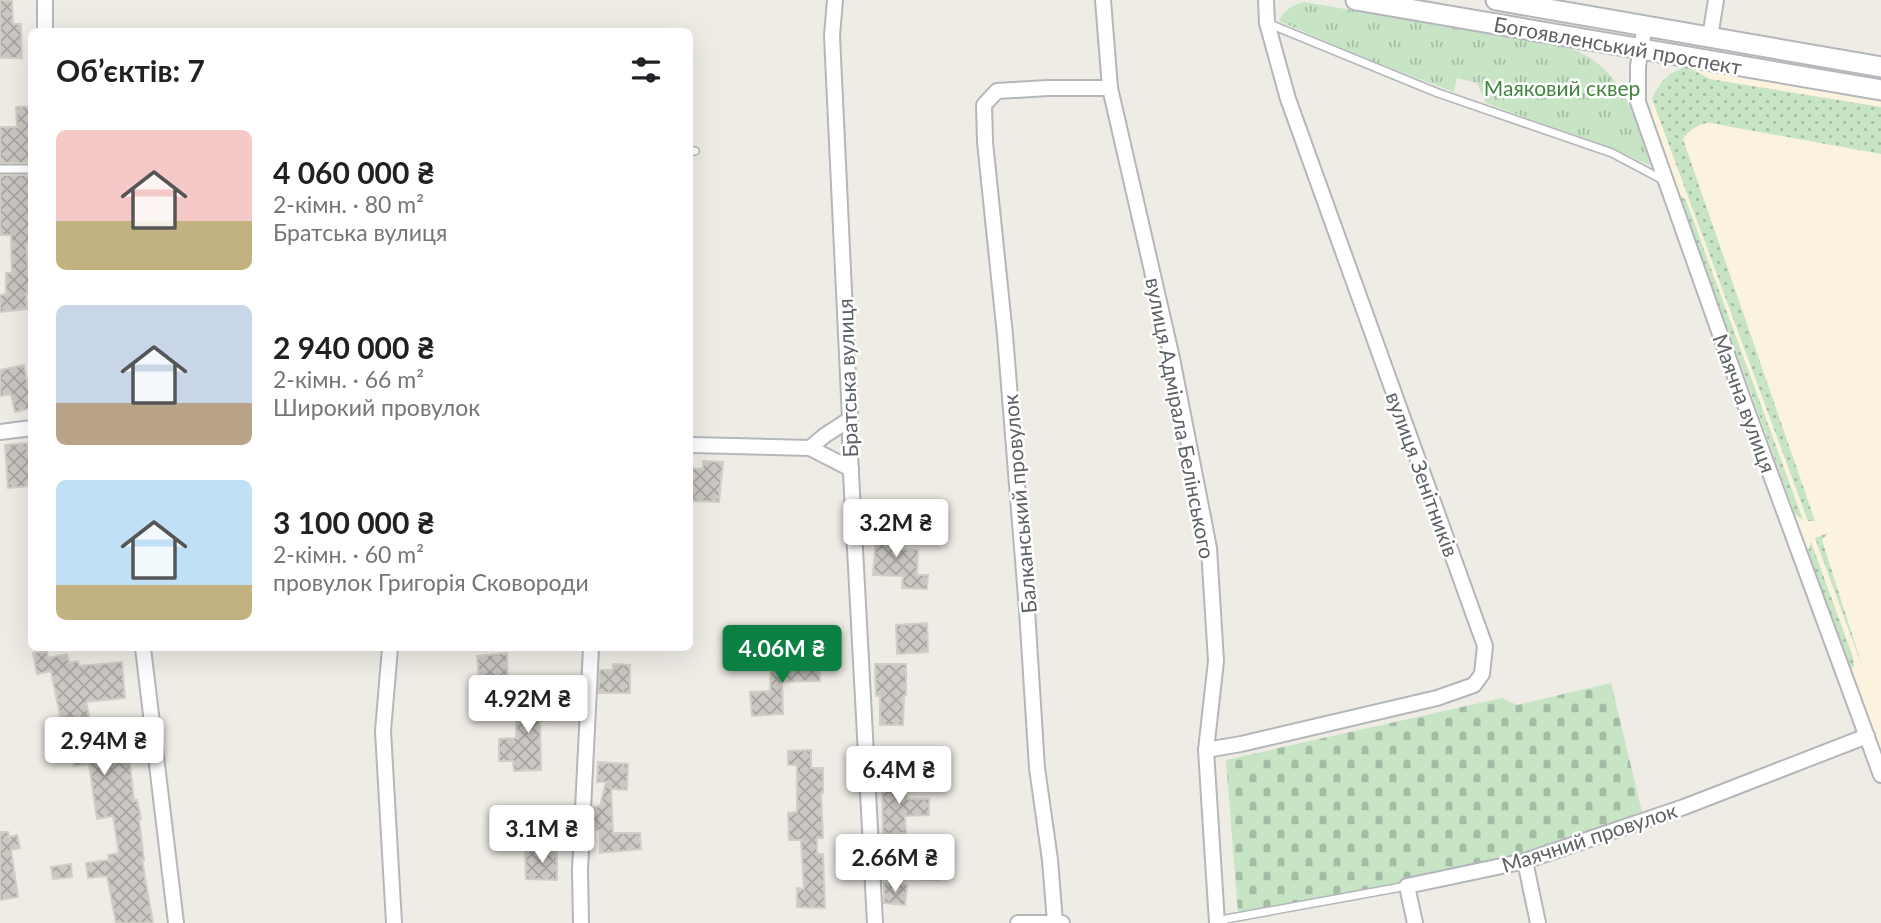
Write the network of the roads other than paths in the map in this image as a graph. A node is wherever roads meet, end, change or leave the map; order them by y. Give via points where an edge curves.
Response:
1 (45, 0) edge
2 (835, 0) edge
3 (1103, 0) edge
4 (1266, 0) edge
5 (1356, 0) edge
6 (1496, 0) edge
7 (1716, 0) edge
8 (1266, 23) junction
9 (1645, 25) junction
10 (46, 28) edge
11 (1710, 37) junction
12 (1641, 49) junction
13 (1881, 67) edge
14 (1110, 88) junction
15 (1881, 90) edge
16 (0, 169) edge
17 (28, 169) edge
18 (1665, 182) junction
19 (850, 419) junction
20 (28, 428) edge
21 (0, 432) edge
22 (693, 445) edge
23 (810, 448) junction
24 (851, 469) junction
25 (143, 651) edge
26 (390, 651) edge
27 (591, 651) edge
28 (1867, 736) junction
29 (1206, 750) junction
30 (1881, 775) edge
31 (1525, 861) junction
32 (1408, 886) junction
33 (1059, 922) edge
34 (176, 923) edge
35 (394, 923) edge
36 (580, 923) edge
37 (874, 923) edge
38 (1018, 923) edge
39 (1219, 923) edge
40 (1415, 923) edge
41 (1538, 923) edge

1 - 10 street
2 - 19 street, Братська вулиця via 832,36
3 - 14 street, вулиця Адмірала Белінського
4 - 8 street, вулиця Зенітників
5 - 12 main road, Богоявленський проспект
6 - 9 main road, Богоявленський проспект
7 - 11 street
8 - 18 lane via 1438,93 1612,153
8 - 29 street, вулиця Зенітників via 1288,99 1485,646 1482,674 1474,685 1437,698
9 - 11 main road, Богоявленський проспект
9 - 12 street, Маячна вулиця
11 - 13 main road, Богоявленський проспект
12 - 15 main road, Богоявленський проспект
12 - 18 street, Маячна вулиця via 1639,102
14 - 29 street, вулиця Адмірала Белінського via 1172,358 1209,548 1216,661
14 - 33 street, Балканський провулок via 997,91 984,105 1037,768
16 - 17 lane
18 - 28 street, Маячна вулиця
19 - 23 street
19 - 24 street, Братська вулиця
20 - 21 street
22 - 23 street
23 - 24 street
24 - 37 street, Братська вулиця
25 - 34 street
26 - 35 street via 383,731
27 - 36 street
28 - 30 street, Маячна вулиця
28 - 31 street, Маячний провулок via 1684,807
29 - 39 street, вулиця Адмірала Белінського
31 - 32 street, Маячний провулок
31 - 41 street
32 - 39 lane, Маячний провулок
32 - 40 street
33 - 38 street

